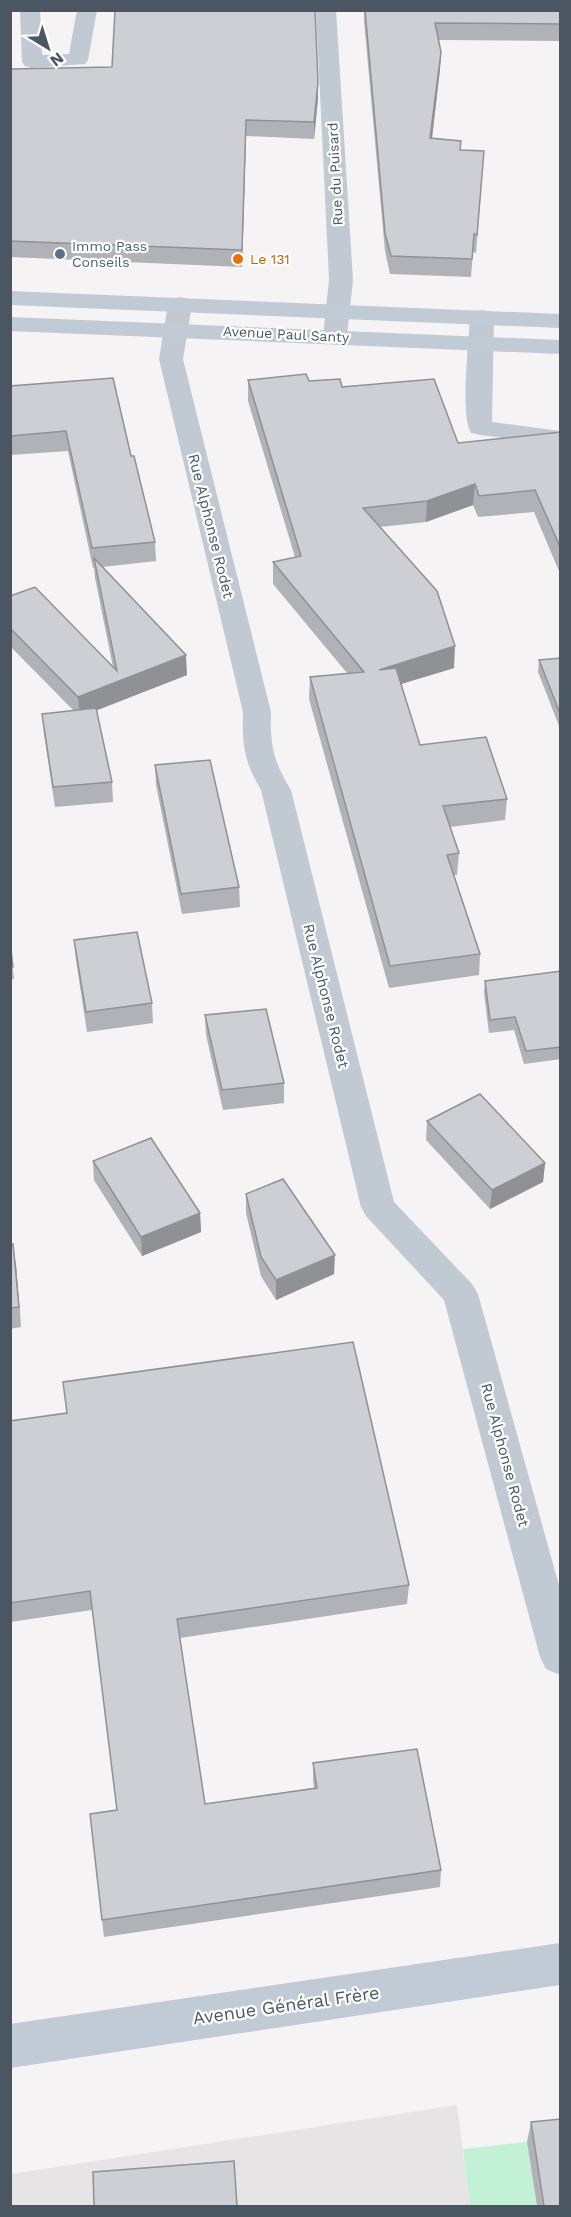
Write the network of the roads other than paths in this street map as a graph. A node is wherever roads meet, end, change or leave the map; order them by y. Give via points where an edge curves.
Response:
1 (30, 10) edge
2 (87, 10) edge
3 (326, 10) edge
4 (10, 298) edge
5 (338, 310) junction
6 (177, 317) junction
7 (482, 317) junction
8 (561, 321) edge
9 (10, 324) edge
10 (335, 336) junction
11 (482, 344) junction
12 (561, 347) edge
13 (561, 438) edge
14 (561, 1657) edge
15 (561, 1964) edge
16 (10, 2046) edge

1 - 2 street via 32,62 78,60
3 - 5 street, Rue du Puisard via 341,280
4 - 6 main road, Avenue Paul Santy
5 - 6 main road, Avenue Paul Santy
5 - 7 main road, Avenue Paul Santy
5 - 10 street, Rue du Puisard
6 - 9 main road, Avenue Paul Santy
6 - 10 main road, Avenue Paul Santy
6 - 14 street, Rue Alphonse Rodet via 171,359 257,712 259,763 276,790 378,1208 460,1294
7 - 8 main road, Avenue Paul Santy
7 - 11 street
10 - 11 main road, Avenue Paul Santy
11 - 12 main road, Avenue Paul Santy
11 - 13 street via 480,428
15 - 16 main road, Avenue Général Frère

